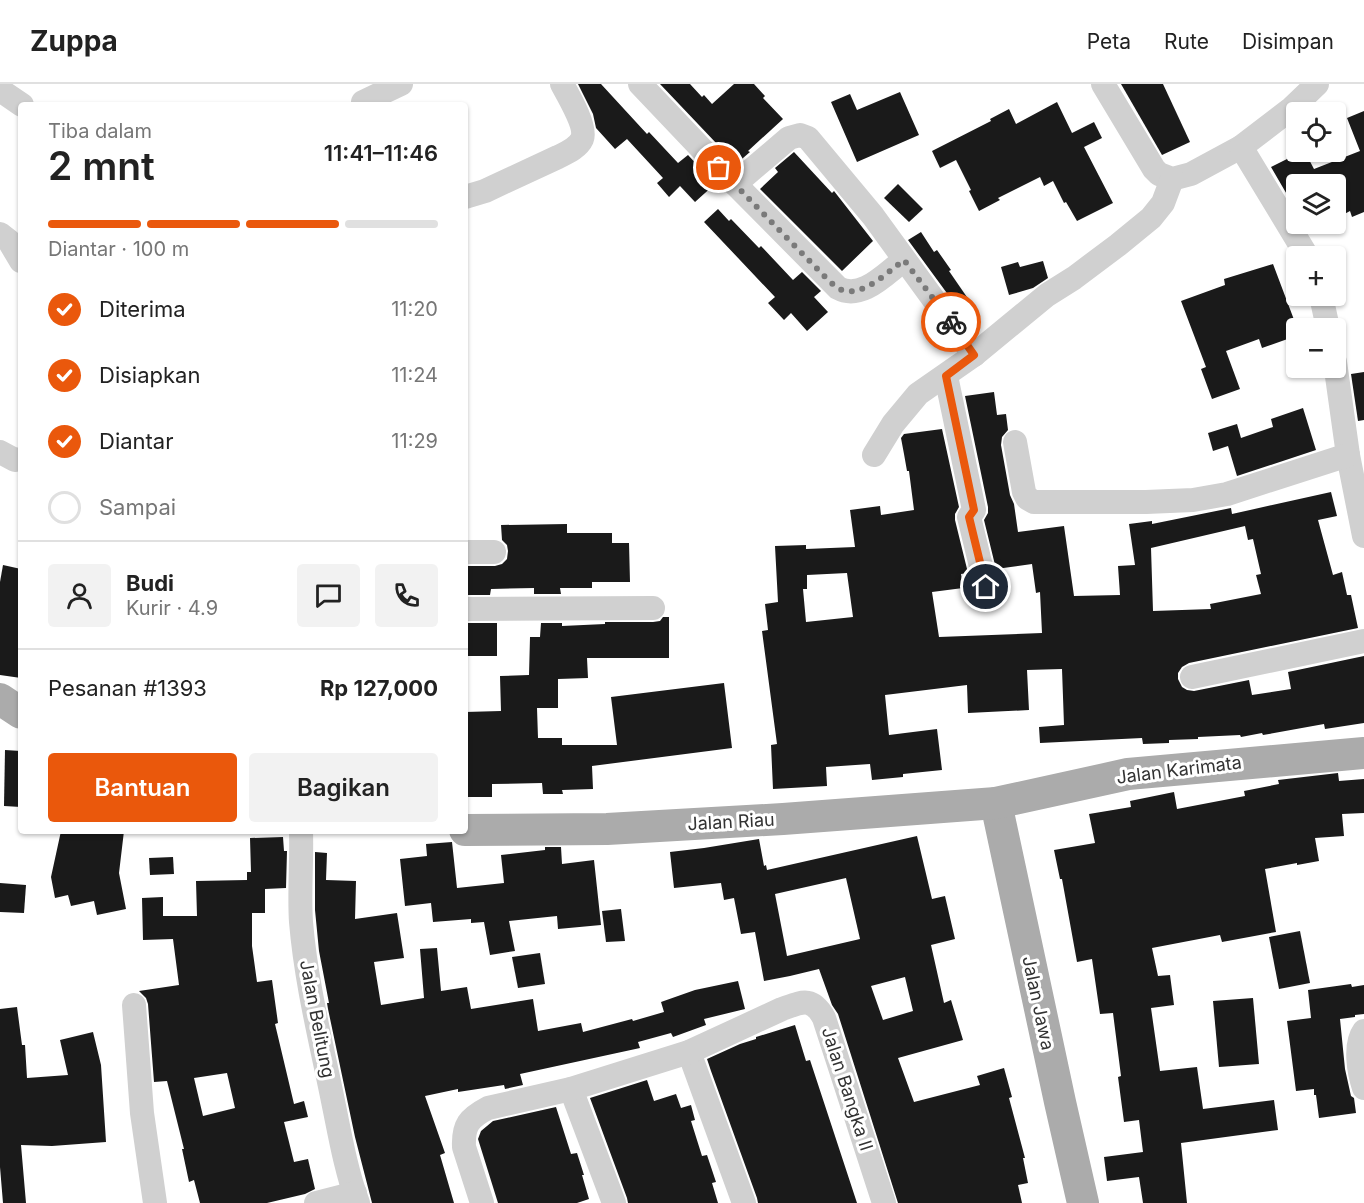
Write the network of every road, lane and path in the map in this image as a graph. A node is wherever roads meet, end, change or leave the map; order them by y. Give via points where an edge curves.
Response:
1 (401, 84) edge
2 (562, 84) edge
3 (640, 84) edge
4 (1103, 84) edge
5 (1317, 84) edge
6 (0, 90) edge
7 (18, 102) edge
8 (363, 102) dead end
9 (1241, 147) junction
10 (1172, 179) junction
11 (735, 184) junction
12 (468, 196) edge
13 (0, 234) edge
14 (1301, 246) edge
15 (18, 254) edge
16 (904, 260) junction
17 (974, 355) junction
18 (946, 376) junction
19 (1337, 378) edge
20 (1015, 442) dead end
21 (0, 452) edge
22 (874, 455) dead end
23 (1348, 455) junction
24 (18, 460) edge
25 (1364, 536) edge
26 (468, 552) edge
27 (494, 552) dead end
28 (986, 587) dead end
29 (652, 608) dead end
30 (468, 609) edge
31 (1364, 641) edge
32 (1192, 677) dead end
33 (0, 699) edge
34 (18, 711) edge
35 (1364, 753) edge
36 (996, 803) junction
37 (468, 830) edge
38 (301, 834) edge
39 (134, 1005) dead end
40 (1364, 1031) edge
41 (689, 1052) junction
42 (1364, 1088) edge
43 (570, 1089) junction
44 (357, 1198) edge
45 (155, 1203) edge
46 (315, 1203) edge
47 (482, 1203) edge
48 (614, 1203) edge
49 (744, 1203) edge
50 (884, 1203) edge
51 (1083, 1203) edge

1 - 8 street
2 - 12 street via 575,109 582,140 558,157
3 - 11 street
4 - 10 street via 1154,169
5 - 9 street
6 - 7 street
9 - 10 street via 1191,174
9 - 14 street
10 - 17 street via 1151,218
11 - 16 street via 842,290 863,289
11 - 16 street via 789,138 806,136
13 - 15 street
16 - 17 street
17 - 18 street
18 - 22 street via 918,394
18 - 28 street via 974,510 969,517
19 - 23 street
20 - 23 street via 1024,492 1035,502 1193,500 1227,494
21 - 24 street
23 - 25 street
26 - 27 street
29 - 30 street
31 - 32 street
33 - 34 main road
35 - 36 main road, Jalan Karimata via 1128,774
36 - 37 main road, Jalan Riau via 607,829
36 - 51 main road, Jalan Jawa
38 - 44 street, Jalan Belitung via 304,952 321,1047
39 - 45 street via 142,1113
40 - 42 street via 1358,1047
41 - 43 street
41 - 49 street
41 - 50 street, Jalan Bangka II via 782,1009 804,1002 813,1004 824,1018
43 - 47 street via 488,1108 469,1120 464,1147
43 - 48 street
44 - 46 street

